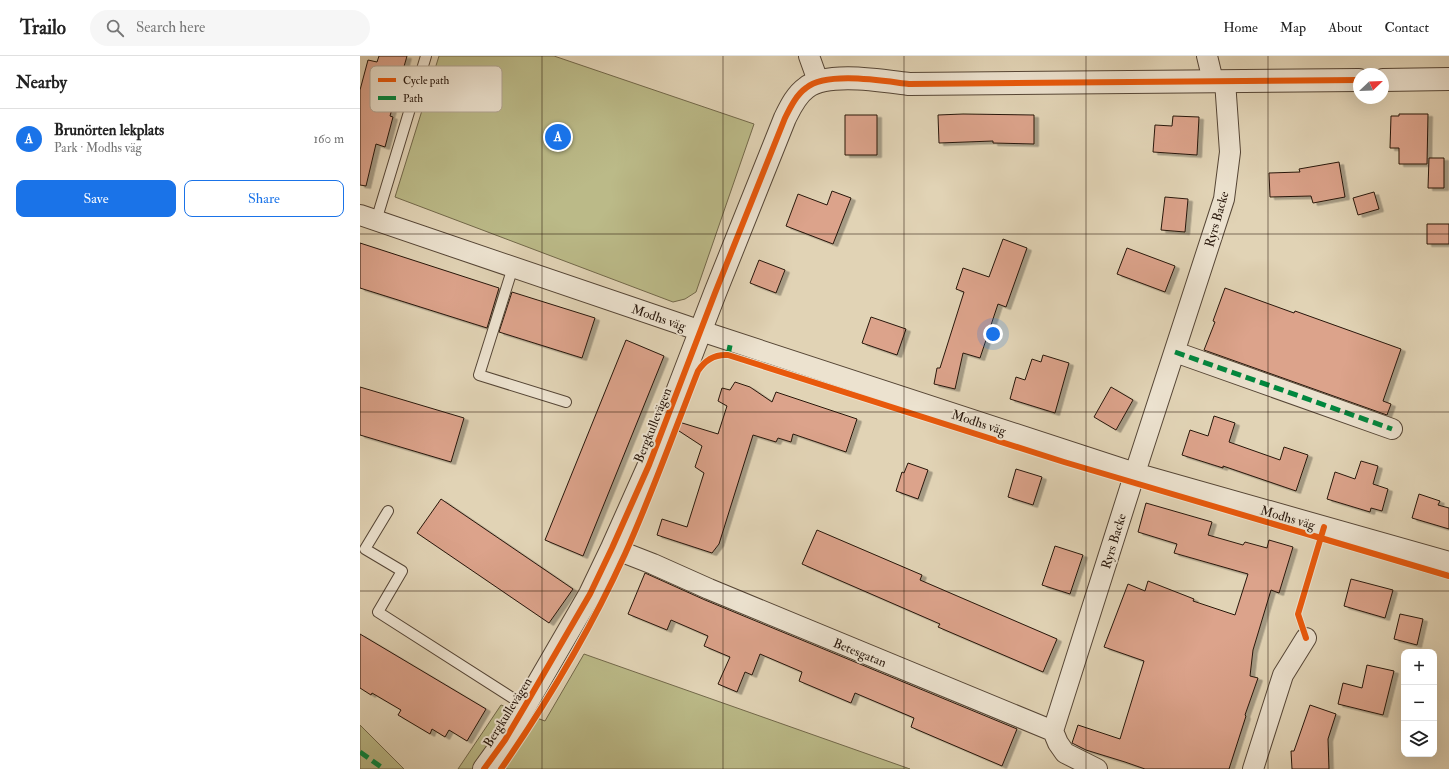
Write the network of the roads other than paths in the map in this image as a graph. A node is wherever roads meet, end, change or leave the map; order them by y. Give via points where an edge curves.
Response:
1 (426, 56) edge
2 (809, 56) edge
3 (1207, 56) edge
4 (422, 66) edge
5 (1449, 79) edge
6 (1353, 80) edge
7 (1389, 80) edge
8 (1219, 81) junction
9 (818, 82) junction
10 (406, 112) edge
11 (368, 218) edge
12 (513, 267) junction
13 (701, 331) junction
14 (1175, 352) junction
15 (566, 402) dead end
16 (1392, 430) dead end
17 (1135, 473) junction
18 (388, 511) dead end
19 (612, 548) junction
20 (1449, 562) edge
21 (1306, 638) dead end
22 (525, 706) junction
23 (1053, 731) junction
24 (484, 769) edge
25 (1097, 769) edge
26 (1253, 769) edge

1 - 4 lane, Modhs väg
2 - 9 street
3 - 8 street, Ryrs Backe
5 - 7 street
6 - 8 street
8 - 9 street via 909,84 837,79
8 - 14 street, Ryrs Backe via 1230,152 1224,199
9 - 13 street, Bergkullevägen via 806,88 796,98 785,118
10 - 11 lane, Modhs väg
11 - 12 street, Modhs väg
12 - 13 street, Modhs väg
12 - 15 lane via 479,375
13 - 17 street, Modhs väg
13 - 19 street, Bergkullevägen via 649,465
14 - 16 street
14 - 17 street, Ryrs Backe
17 - 20 street, Modhs väg
17 - 23 street, Ryrs Backe
18 - 22 lane, Bergkullevägen via 365,549 402,571 378,612
19 - 22 street, Bergkullevägen via 590,594
19 - 23 street, Betesgatan
21 - 26 street via 1283,675
22 - 24 street, Bergkullevägen
23 - 25 street via 1065,754

